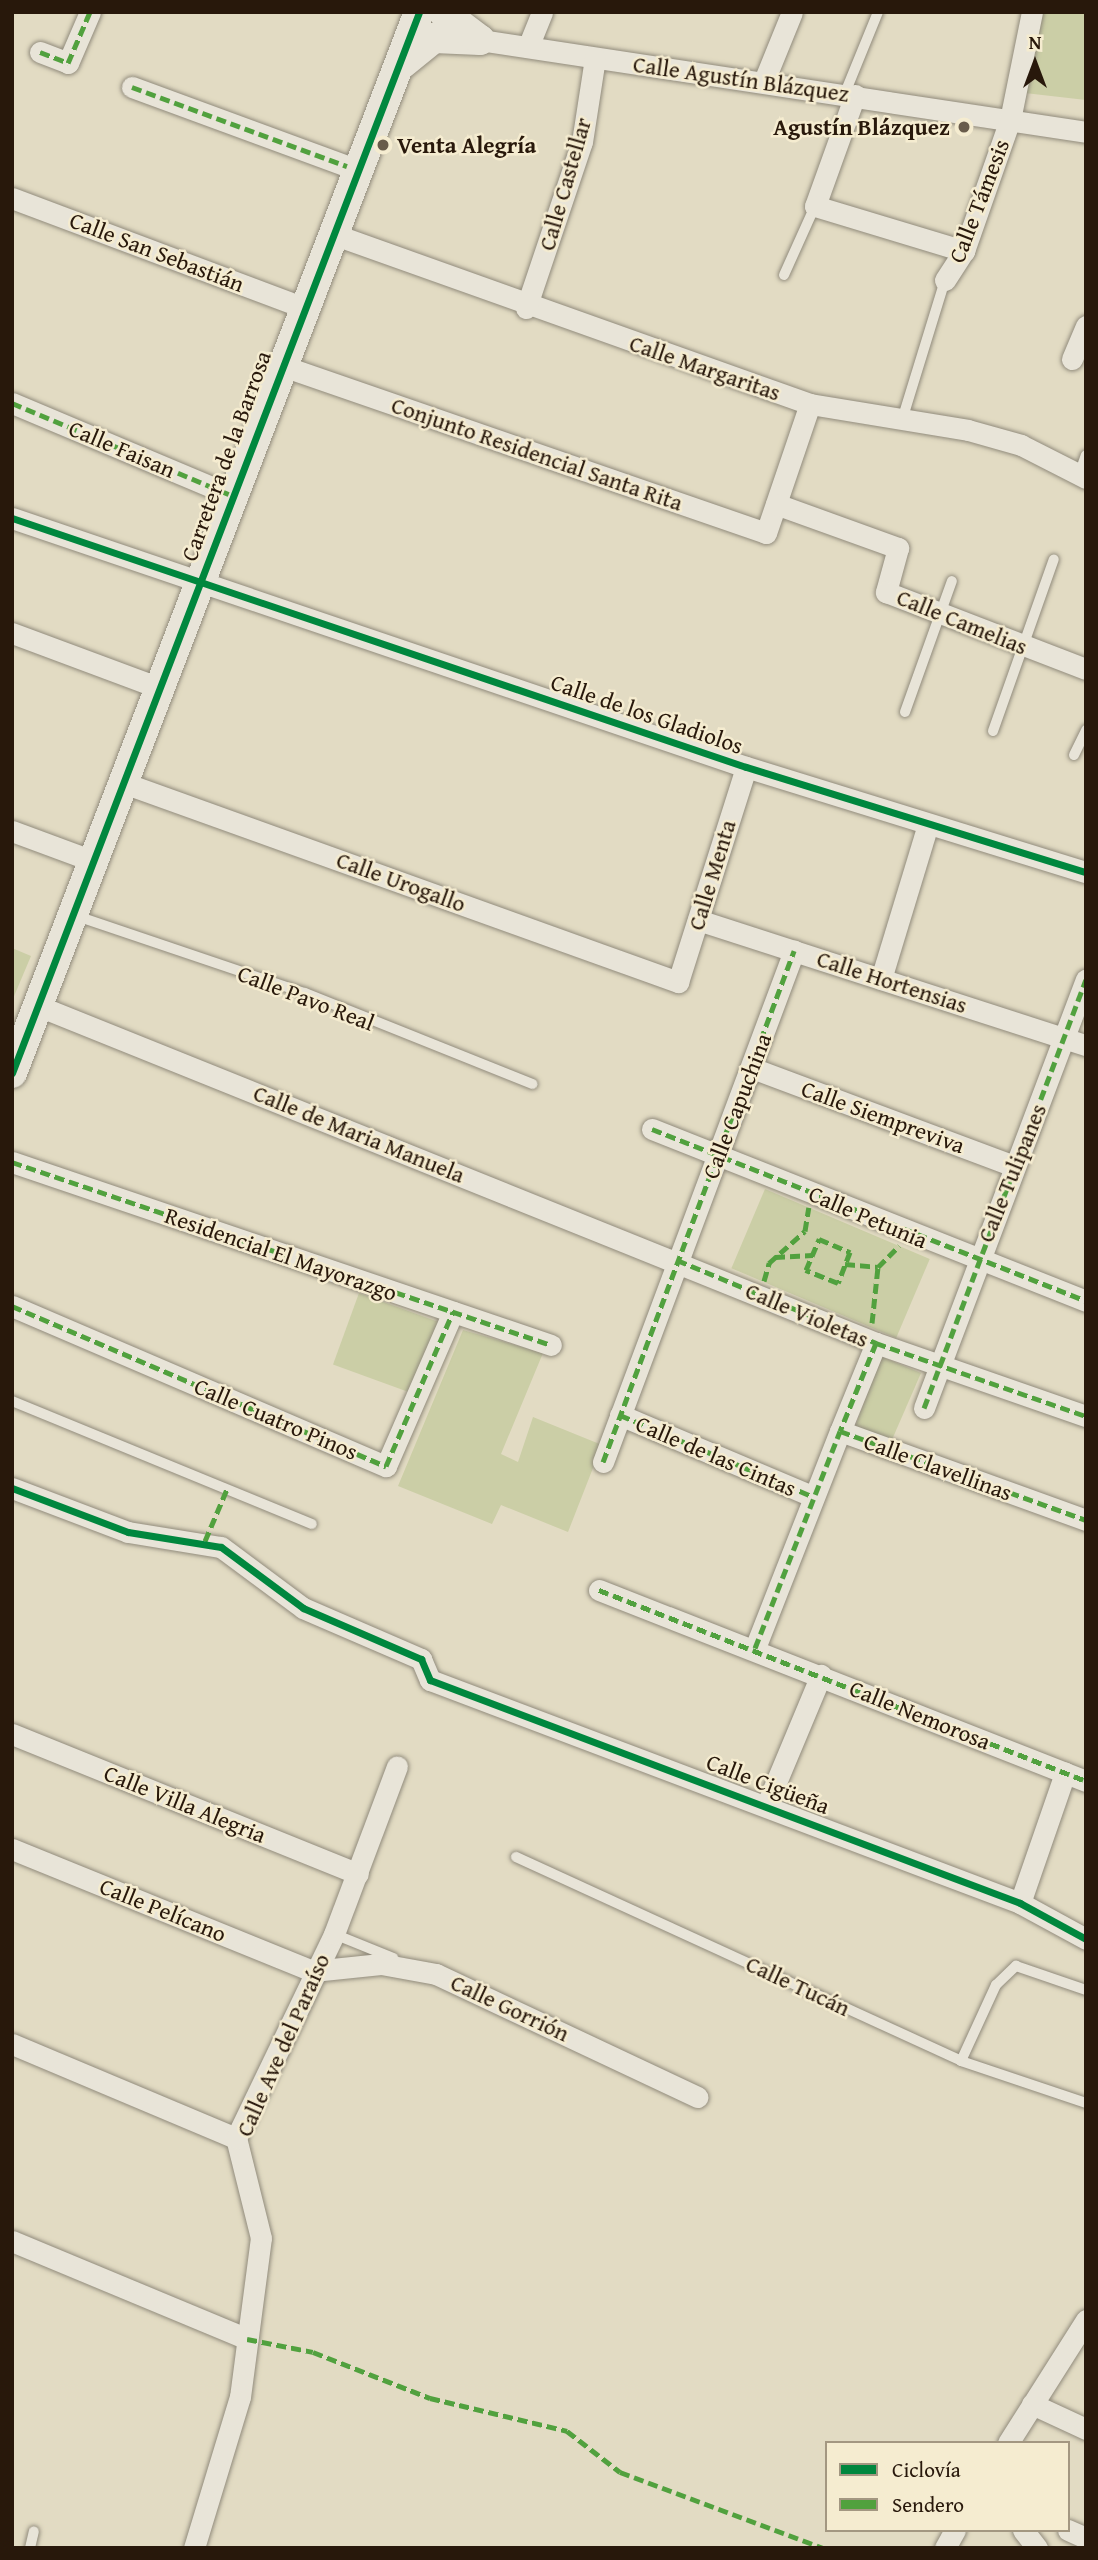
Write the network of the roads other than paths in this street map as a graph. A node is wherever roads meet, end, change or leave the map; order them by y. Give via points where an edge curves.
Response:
1 (90, 12) edge
2 (542, 12) edge
3 (792, 12) edge
4 (878, 12) edge
5 (1032, 12) edge
6 (421, 18) edge
7 (480, 40) joint
8 (528, 47) junction
9 (40, 52) dead end
10 (594, 58) junction
11 (764, 80) junction
12 (132, 87) dead end
13 (850, 94) junction
14 (1010, 120) junction
15 (1086, 132) edge
16 (346, 166) junction
17 (12, 198) edge
18 (815, 206) junction
19 (330, 233) junction
20 (964, 251) junction
21 (784, 275) dead end
22 (946, 280) joint
23 (302, 307) junction
24 (526, 308) junction
25 (1086, 326) edge
26 (1072, 359) dead end
27 (280, 365) junction
28 (12, 403) edge
29 (810, 404) junction
30 (902, 420) junction
31 (1083, 469) edge
32 (233, 496) junction
33 (776, 504) junction
34 (12, 518) edge
35 (1054, 559) dead end
36 (952, 581) dead end
37 (199, 583) junction
38 (941, 614) junction
39 (12, 633) edge
40 (1024, 648) junction
41 (1086, 669) edge
42 (160, 688) junction
43 (905, 712) dead end
44 (1086, 730) edge
45 (993, 732) dead end
46 (1074, 755) dead end
47 (746, 768) junction
48 (124, 783) junction
49 (928, 824) junction
50 (12, 831) edge
51 (96, 862) junction
52 (1086, 873) edge
53 (78, 916) junction
54 (698, 920) junction
55 (794, 951) junction
56 (881, 979) junction
57 (1086, 980) edge
58 (678, 982) joint
59 (41, 1007) junction
60 (1076, 1042) edge
61 (752, 1069) junction
62 (12, 1073) edge
63 (533, 1084) dead end
64 (652, 1129) dead end
65 (720, 1155) junction
66 (12, 1162) edge
67 (1014, 1166) junction
68 (677, 1260) junction
69 (976, 1262) junction
70 (1086, 1301) edge
71 (12, 1306) edge
72 (453, 1312) junction
73 (876, 1343) junction
74 (551, 1345) dead end
75 (939, 1366) junction
76 (12, 1401) edge
77 (924, 1408) dead end
78 (620, 1415) junction
79 (1086, 1416) edge
80 (840, 1431) junction
81 (603, 1462) dead end
82 (12, 1488) edge
83 (812, 1496) junction
84 (1086, 1520) edge
85 (312, 1524) dead end
86 (599, 1590) dead end
87 (755, 1648) junction
88 (821, 1675) junction
89 (12, 1734) edge
90 (397, 1766) dead end
91 (1065, 1773) junction
92 (1086, 1782) edge
93 (767, 1804) junction
94 (12, 1849) edge
95 (516, 1857) dead end
96 (358, 1874) junction
97 (1020, 1903) junction
98 (334, 1934) junction
99 (1086, 1940) edge
100 (409, 1965) junction
101 (313, 1971) junction
102 (1086, 1990) edge
103 (12, 2044) edge
104 (961, 2061) junction
105 (697, 2097) dead end
106 (1086, 2104) edge
107 (236, 2138) junction
108 (12, 2241) edge
109 (1086, 2320) edge
110 (247, 2339) junction
111 (1032, 2404) junction
112 (1086, 2429) edge
113 (1009, 2441) edge
114 (34, 2531) dead end
115 (1070, 2531) edge
116 (954, 2532) edge
117 (1025, 2532) edge
118 (1086, 2538) edge
119 (30, 2548) edge
120 (194, 2548) edge
121 (944, 2548) edge
122 (1037, 2548) edge

1 - 9 street via 68,63
2 - 8 street
3 - 11 street
4 - 13 lane
5 - 14 street, Calle Támesis
6 - 7 street, Calle Agustín Blázquez
6 - 16 street, Carretera de la Barrosa
6 - 19 street, Carretera de la Barrosa
7 - 8 street, Calle Agustín Blázquez
8 - 10 street, Calle Agustín Blázquez
10 - 11 street, Calle Agustín Blázquez
10 - 24 street, Calle Castellar via 582,142
11 - 13 street, Calle Agustín Blázquez
12 - 16 street
13 - 14 street, Calle Agustín Blázquez
13 - 18 street
14 - 15 street, Calle Agustín Blázquez
14 - 20 street, Calle Támesis
16 - 19 street, Carretera de la Barrosa via 328,219
17 - 23 street, Calle San Sebastián
18 - 20 street
18 - 21 lane
19 - 23 street, Carretera de la Barrosa
19 - 24 street, Calle Margaritas
20 - 22 street, Calle Támesis
22 - 30 lane
23 - 27 street, Carretera de la Barrosa
24 - 29 street, Calle Margaritas
25 - 26 street
27 - 32 street, Carretera de la Barrosa
27 - 33 street, Conjunto Residencial Santa Rita via 766,533
28 - 32 street, Calle Faisan
29 - 30 street, Calle Margaritas
29 - 33 street
30 - 31 street, Calle Margaritas via 1021,445
32 - 37 street, Carretera de la Barrosa
33 - 38 street, Calle Camelias via 898,548 886,592
34 - 37 street, Calle de los Gladiolos
35 - 40 lane
36 - 38 lane
37 - 42 street, Carretera de la Barrosa
37 - 47 street, Calle de los Gladiolos
38 - 40 street, Calle Camelias
38 - 43 lane
39 - 42 street
40 - 41 street, Calle Camelias
40 - 45 lane
42 - 48 street, Carretera de la Barrosa
44 - 46 lane
47 - 49 street, Calle de los Gladiolos
47 - 54 street, Calle Menta
48 - 51 street, Carretera de la Barrosa
48 - 58 street, Calle Urogallo
49 - 52 street, Calle de los Gladiolos
49 - 56 street
50 - 51 street
51 - 53 street, Carretera de la Barrosa
53 - 59 street, Carretera de la Barrosa
53 - 63 lane, Calle Pavo Real via 305,993
54 - 55 street, Calle Hortensias
54 - 58 street, Calle Menta
55 - 56 street, Calle Hortensias
55 - 61 street, Calle Capuchina
56 - 60 street, Calle Hortensias
57 - 60 street, Calle Tulipanes
59 - 62 street, Carretera de la Barrosa
59 - 68 street, Calle de Maria Manuela
60 - 67 street, Calle Tulipanes
61 - 65 street, Calle Capuchina
61 - 67 street, Calle Siempreviva
64 - 65 street, Calle Petunia
65 - 68 street, Calle Capuchina
65 - 69 street, Calle Petunia
66 - 72 street, Residencial El Mayorazgo
67 - 69 street, Calle Tulipanes
68 - 73 street, Calle Violetas
68 - 78 street, Calle Capuchina
69 - 70 street, Calle Petunia
69 - 75 street, Calle Tulipanes
71 - 72 street, Calle Cuatro Pinos via 386,1466
72 - 74 street, Residencial El Mayorazgo
73 - 75 street, Calle Violetas
73 - 80 street, Calle Clavellinas
75 - 77 street
75 - 79 street, Calle Violetas
76 - 85 lane
78 - 81 street, Calle Capuchina
78 - 83 street, Calle de las Cintas
80 - 83 street
80 - 84 street, Calle Clavellinas
82 - 93 street, Calle Cigüeña via 139,1535 221,1547 303,1608 421,1659 430,1680
83 - 87 street
86 - 87 street, Calle Nemorosa
87 - 88 street, Calle Nemorosa
88 - 91 street, Calle Nemorosa
88 - 93 street
89 - 96 street, Calle Villa Alegria
90 - 96 street, Calle Ave del Paraíso
91 - 92 street, Calle Nemorosa
91 - 97 street
93 - 97 street, Calle Cigüeña
94 - 101 street, Calle Pelícano
95 - 104 lane, Calle Tucán
96 - 98 street, Calle Ave del Paraíso
97 - 99 street, Calle Cigüeña
98 - 100 lane
98 - 101 street, Calle Ave del Paraíso
100 - 101 street, Calle Gorrión
100 - 105 street, Calle Gorrión
101 - 107 street, Calle Ave del Paraíso
102 - 104 lane via 1016,1966 996,1985
103 - 107 street
104 - 106 lane, Calle Tucán
107 - 110 street, Calle Ave del Paraíso via 261,2238
108 - 110 street
109 - 111 street
110 - 120 street, Calle Ave del Paraíso via 240,2398
111 - 112 street
111 - 113 street
114 - 119 lane
115 - 118 street
116 - 121 street
117 - 122 street

